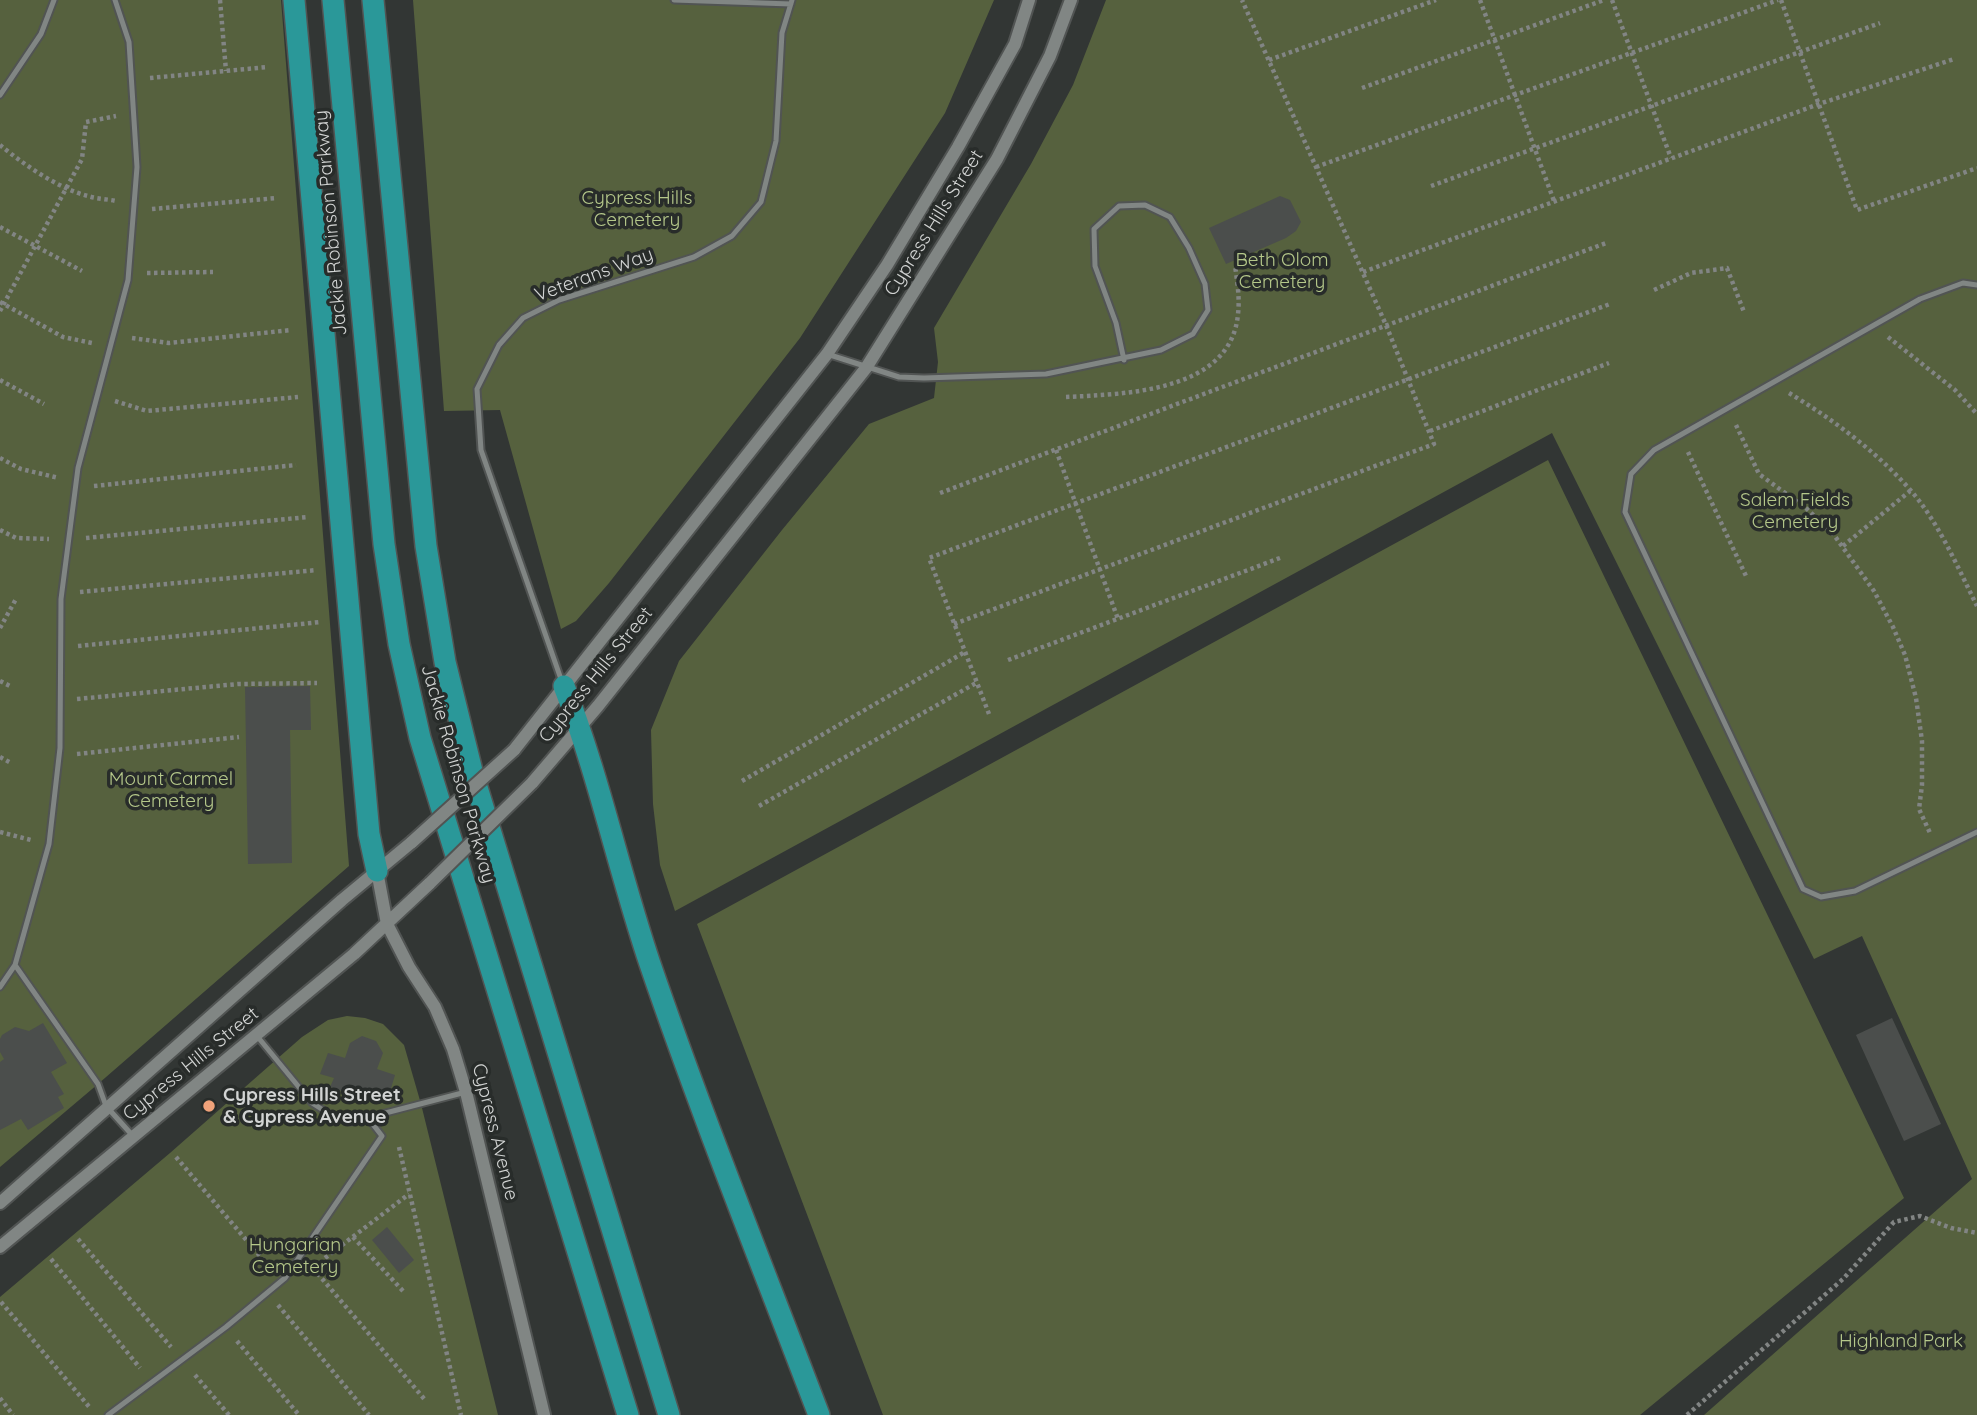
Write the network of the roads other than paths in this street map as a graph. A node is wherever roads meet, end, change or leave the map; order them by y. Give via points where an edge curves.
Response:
1 (54, 0) edge
2 (115, 0) edge
3 (294, 0) edge
4 (333, 0) edge
5 (373, 0) edge
6 (674, 0) edge
7 (1029, 0) edge
8 (1071, 0) edge
9 (792, 2) edge
10 (0, 95) edge
11 (1977, 285) edge
12 (827, 354) junction
13 (1124, 360) junction
14 (866, 368) junction
15 (564, 686) junction
16 (580, 727) junction
17 (1977, 832) edge
18 (377, 871) junction
19 (387, 924) junction
20 (15, 965) junction
21 (0, 987) edge
22 (256, 1035) junction
23 (466, 1092) junction
24 (107, 1106) junction
25 (368, 1118) junction
26 (133, 1136) junction
27 (0, 1203) edge
28 (0, 1247) edge
29 (108, 1415) edge
30 (544, 1415) edge
31 (628, 1415) edge
32 (668, 1415) edge
33 (819, 1415) edge

1 - 10 lane via 41,34
2 - 20 lane via 129,42 137,167 128,273 76,485 62,594 59,755 49,844
3 - 18 highway via 369,834
4 - 31 highway, Jackie Robinson Parkway via 384,544 399,644 420,738
5 - 32 highway, Jackie Robinson Parkway via 420,492 445,662 472,771
6 - 9 lane
7 - 12 street, Cypress Hills Street via 1015,44 958,147
8 - 14 street, Cypress Hills Street via 1050,56 997,159
9 - 15 lane, Veterans Way via 782,33 776,141 761,202 732,236 694,257 559,300 523,318 499,345 477,390 481,450
11 - 17 lane via 1963,283 1920,299 1654,450 1632,474 1625,512 1803,889 1821,897 1854,891
12 - 14 lane
12 - 15 street, Cypress Hills Street
13 - 13 lane via 1161,351 1193,334 1208,310 1205,284 1189,248 1170,217 1145,205 1119,206 1094,229 1095,266
13 - 14 lane via 1046,374 924,378
14 - 16 street, Cypress Hills Street
15 - 16 highway
15 - 18 street, Cypress Hills Street, bridge via 514,750
16 - 19 street, Cypress Hills Street, bridge via 532,783
16 - 33 highway via 650,963
18 - 19 street, Cypress Avenue
18 - 24 street, Cypress Hills Street
19 - 22 street, Cypress Hills Street
19 - 23 street, Cypress Avenue via 435,1007
20 - 21 lane
20 - 24 lane via 99,1084
22 - 25 lane via 312,1102 351,1122
22 - 26 street, Cypress Hills Street
23 - 25 lane
23 - 30 street, Cypress Avenue
24 - 26 lane
24 - 27 street, Cypress Hills Street
25 - 29 lane via 382,1136 281,1281
26 - 28 street, Cypress Hills Street

